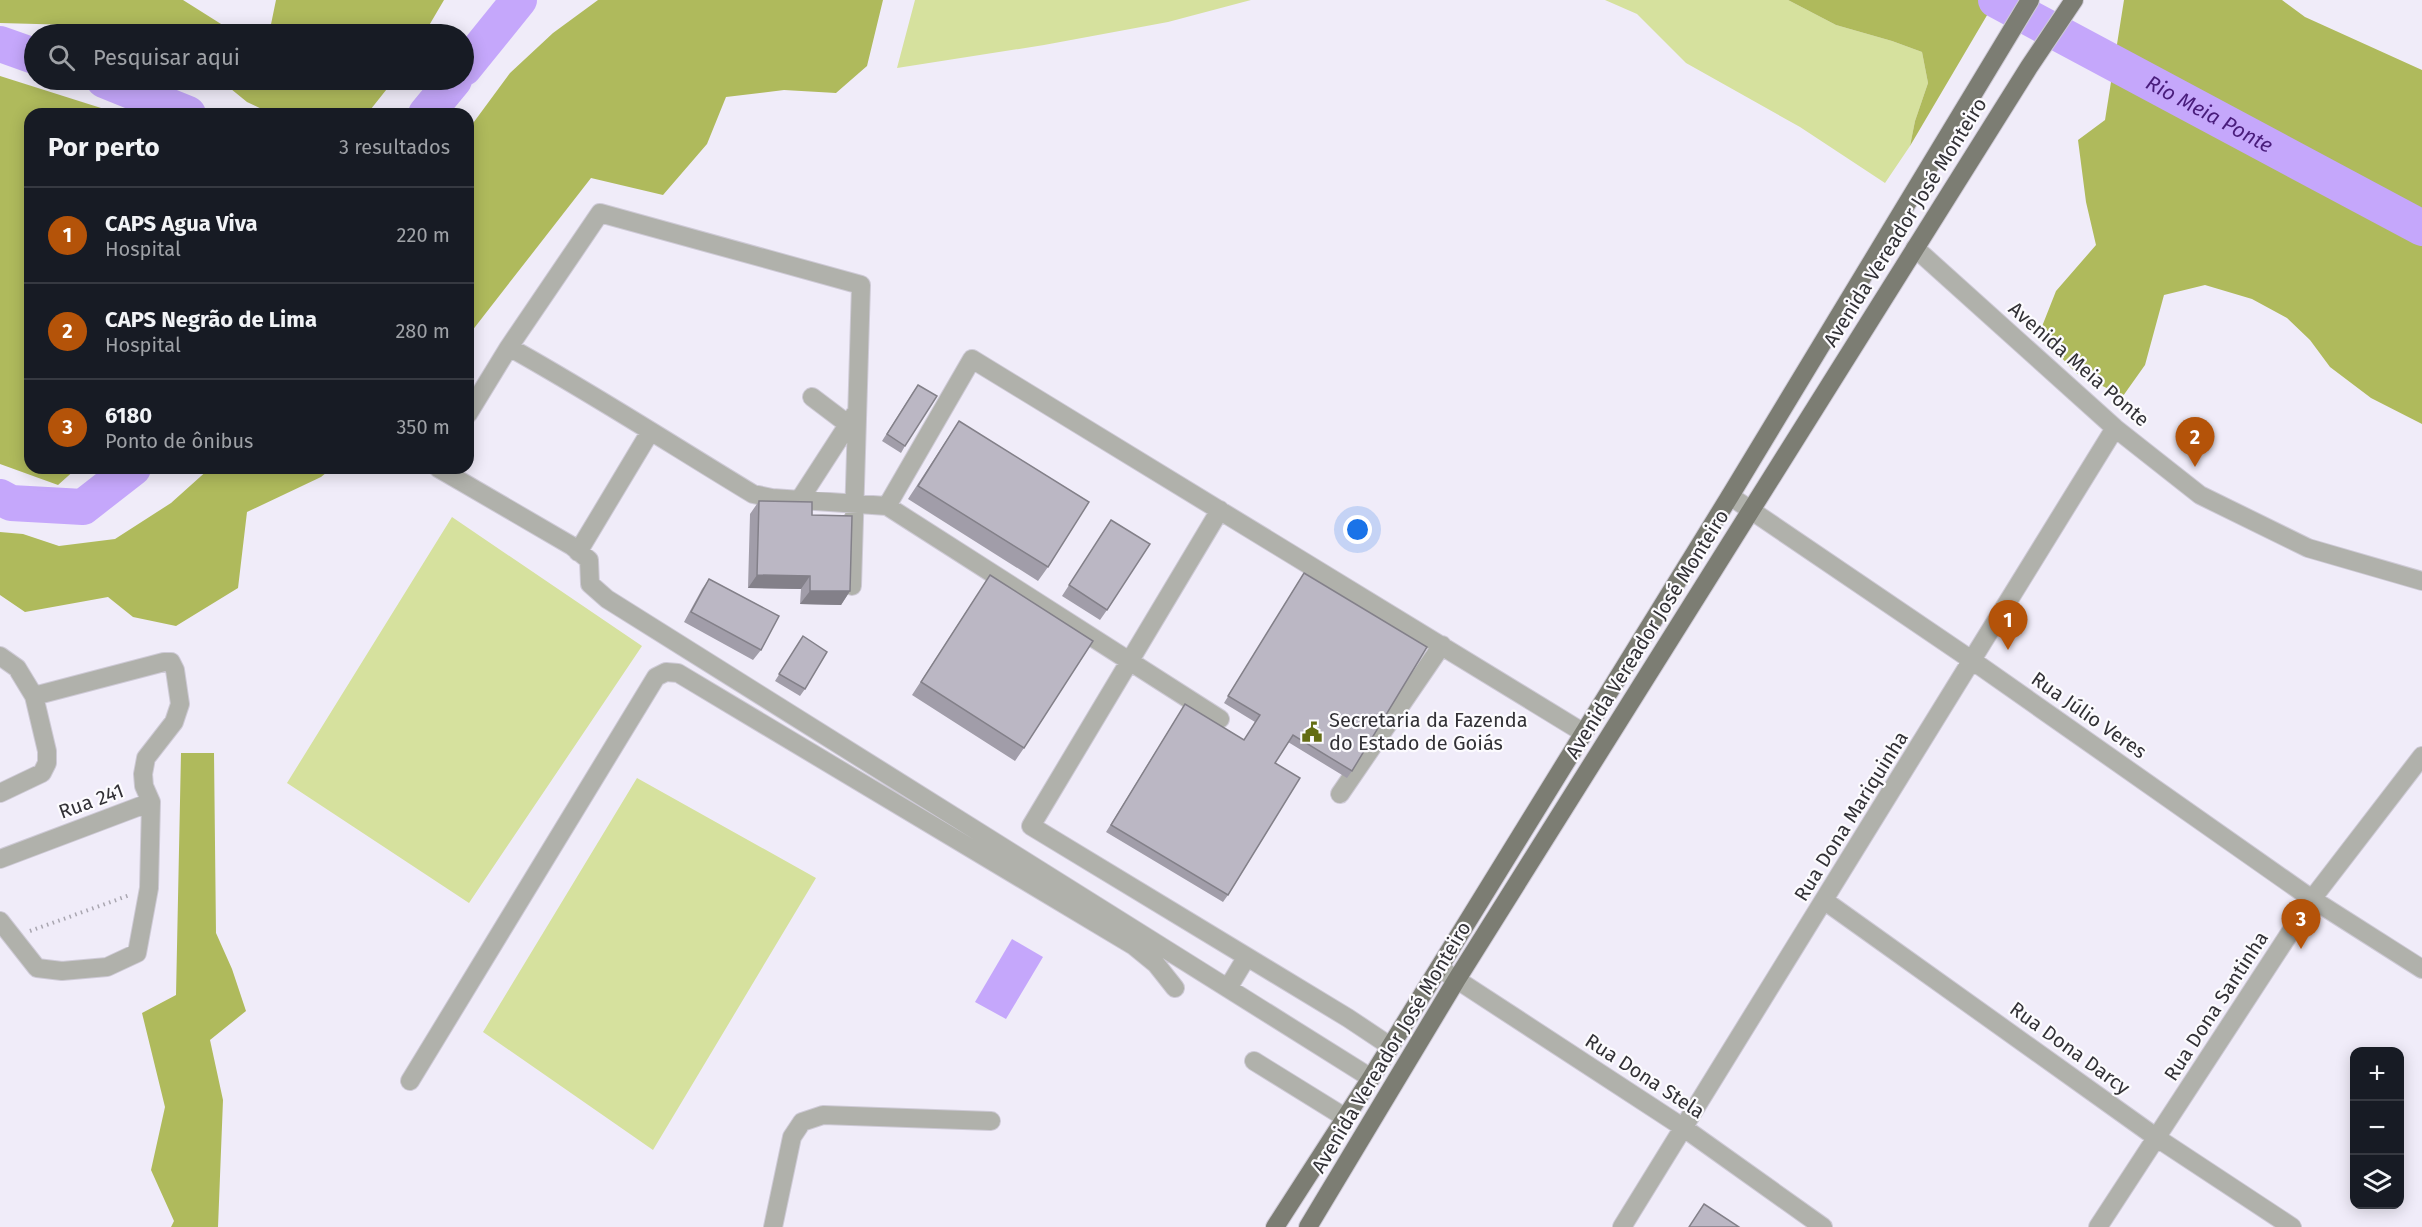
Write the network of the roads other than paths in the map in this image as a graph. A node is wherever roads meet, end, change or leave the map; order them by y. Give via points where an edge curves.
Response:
1 (2030, 0) edge
2 (2073, 0) edge
3 (1915, 248) junction
4 (509, 347) junction
5 (812, 397) dead end
6 (474, 404) edge
7 (853, 419) junction
8 (2115, 428) junction
9 (650, 432) junction
10 (448, 474) edge
11 (1730, 496) junction
12 (800, 499) junction
13 (853, 503) junction
14 (887, 506) junction
15 (1220, 510) junction
16 (1751, 510) junction
17 (578, 552) junction
18 (2422, 581) edge
19 (852, 586) edge
20 (1442, 645) junction
21 (0, 656) edge
22 (1973, 661) junction
23 (1130, 662) junction
24 (34, 696) junction
25 (1220, 719) dead end
26 (1584, 733) junction
27 (2422, 756) edge
28 (0, 793) edge
29 (1340, 794) dead end
30 (152, 802) junction
31 (0, 858) edge
32 (2312, 899) junction
33 (1825, 901) junction
34 (0, 921) edge
35 (1246, 958) junction
36 (1439, 968) junction
37 (2422, 969) edge
38 (1457, 979) junction
39 (1175, 988) dead end
40 (1228, 988) junction
41 (1390, 1046) junction
42 (1254, 1061) dead end
43 (1371, 1078) junction
44 (410, 1081) dead end
45 (1346, 1118) junction
46 (991, 1121) dead end
47 (1684, 1128) junction
48 (2157, 1138) junction
49 (773, 1227) edge
50 (1275, 1227) edge
51 (1308, 1227) edge
52 (1622, 1227) edge
53 (1823, 1227) edge
54 (2098, 1227) edge
55 (2292, 1227) edge

1 - 11 main road, Avenida Vereador José Monteiro
2 - 3 main road, Avenida Vereador José Monteiro
3 - 8 street, Avenida Meia Ponte
3 - 16 main road, Avenida Vereador José Monteiro
4 - 6 street
4 - 7 street via 600,213 861,285
4 - 9 street
5 - 7 street
7 - 12 street
7 - 13 street
8 - 18 street, Avenida Meia Ponte via 2200,495 2308,548
8 - 22 street, Rua Dona Mariquinha
9 - 12 street via 753,494
9 - 17 street
10 - 17 street
11 - 16 street, Rua Júlio Veres
11 - 26 main road, Avenida Vereador José Monteiro
12 - 13 street
13 - 14 street
13 - 19 street
14 - 15 street via 972,359
14 - 23 street
15 - 20 street
15 - 23 street
16 - 22 street, Rua Júlio Veres
16 - 38 main road, Avenida Vereador José Monteiro
17 - 40 street via 589,561 590,585 607,599
20 - 26 street
20 - 29 street
21 - 24 street via 17,668
22 - 32 street, Rua Júlio Veres
22 - 33 street, Rua Dona Mariquinha
23 - 25 street
23 - 35 street via 1030,826
24 - 28 street via 47,764 42,773
24 - 30 street via 171,662 180,704 174,722 146,758 144,786
26 - 36 main road, Avenida Vereador José Monteiro
27 - 32 street, Rua Dona Santinha
30 - 31 street, Rua 241
30 - 34 street, Rua 241 via 149,888 137,953 107,967 62,971 37,968
32 - 37 street, Rua Júlio Veres
32 - 48 street, Rua Dona Santinha
33 - 47 street, Rua Dona Mariquinha
33 - 48 street, Rua Dona Darcy
35 - 40 street
35 - 41 street
36 - 38 street, Rua Dona Stela
36 - 41 main road, Avenida Vereador José Monteiro
38 - 47 street, Rua Dona Stela
38 - 51 main road, Avenida Vereador José Monteiro
39 - 44 street via 1156,964 1134,946 678,673 666,672 656,677
40 - 43 street
41 - 43 main road, Avenida Vereador José Monteiro
42 - 45 street
43 - 45 main road, Avenida Vereador José Monteiro
45 - 50 main road, Avenida Vereador José Monteiro
46 - 49 street via 824,1115 802,1122 792,1137
47 - 52 street, Rua Dona Mariquinha
47 - 53 street, Rua Dona Stela
48 - 54 street, Rua Dona Santinha
48 - 55 street, Rua Dona Darcy

